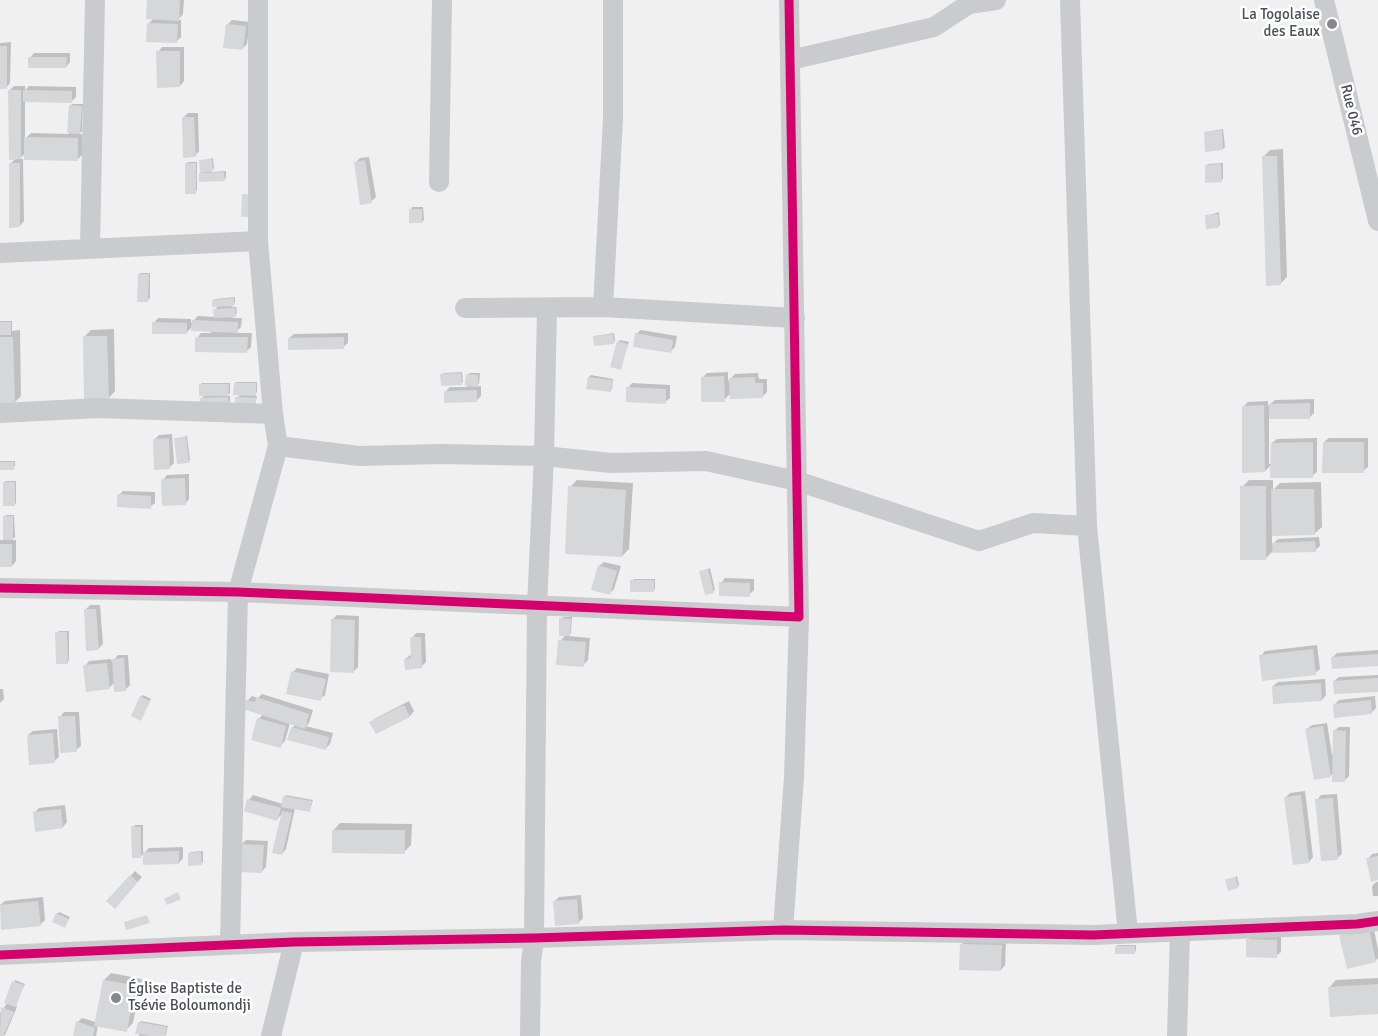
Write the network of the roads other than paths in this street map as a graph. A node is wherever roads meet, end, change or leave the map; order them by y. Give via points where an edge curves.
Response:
1 (95, 0) edge
2 (258, 0) edge
3 (442, 0) edge
4 (613, 0) edge
5 (789, 0) edge
6 (996, 0) edge
7 (1070, 0) edge
8 (1324, 0) edge
9 (790, 60) junction
10 (439, 182) dead end
11 (1378, 221) edge
12 (258, 241) junction
13 (90, 249) junction
14 (0, 254) edge
15 (603, 307) junction
16 (465, 308) dead end
17 (547, 308) junction
18 (795, 318) junction
19 (0, 412) edge
20 (273, 414) junction
21 (278, 446) junction
22 (544, 456) junction
23 (797, 482) junction
24 (1087, 526) junction
25 (0, 588) edge
26 (238, 592) junction
27 (537, 605) junction
28 (799, 617) junction
29 (1378, 921) edge
30 (783, 930) junction
31 (1180, 931) junction
32 (1128, 933) junction
33 (534, 938) junction
34 (294, 942) junction
35 (230, 945) junction
36 (0, 955) edge
37 (271, 1036) edge
38 (530, 1036) edge
39 (1177, 1036) edge

1 - 13 street
2 - 12 street
3 - 10 street
4 - 15 street via 613,118
5 - 9 street
6 - 9 street via 969,4 933,27
7 - 24 street
8 - 11 street, Rue 046 / Rue 046
9 - 18 street
12 - 13 street
12 - 20 street
13 - 14 street
15 - 17 street
15 - 18 street
16 - 17 street
17 - 22 street
18 - 23 street
19 - 20 street via 99,408
20 - 21 street
21 - 22 street via 359,456
21 - 26 street
22 - 23 street via 611,463 706,461
22 - 27 street
23 - 24 street via 979,541 1033,524
23 - 28 street
24 - 32 street
25 - 26 street
26 - 27 street
26 - 35 street
27 - 28 street
27 - 33 street
28 - 30 street via 794,777
29 - 31 street
30 - 32 street
30 - 33 street
31 - 32 street
31 - 39 street
33 - 34 street
33 - 38 street
34 - 35 street
34 - 37 street
35 - 36 street

